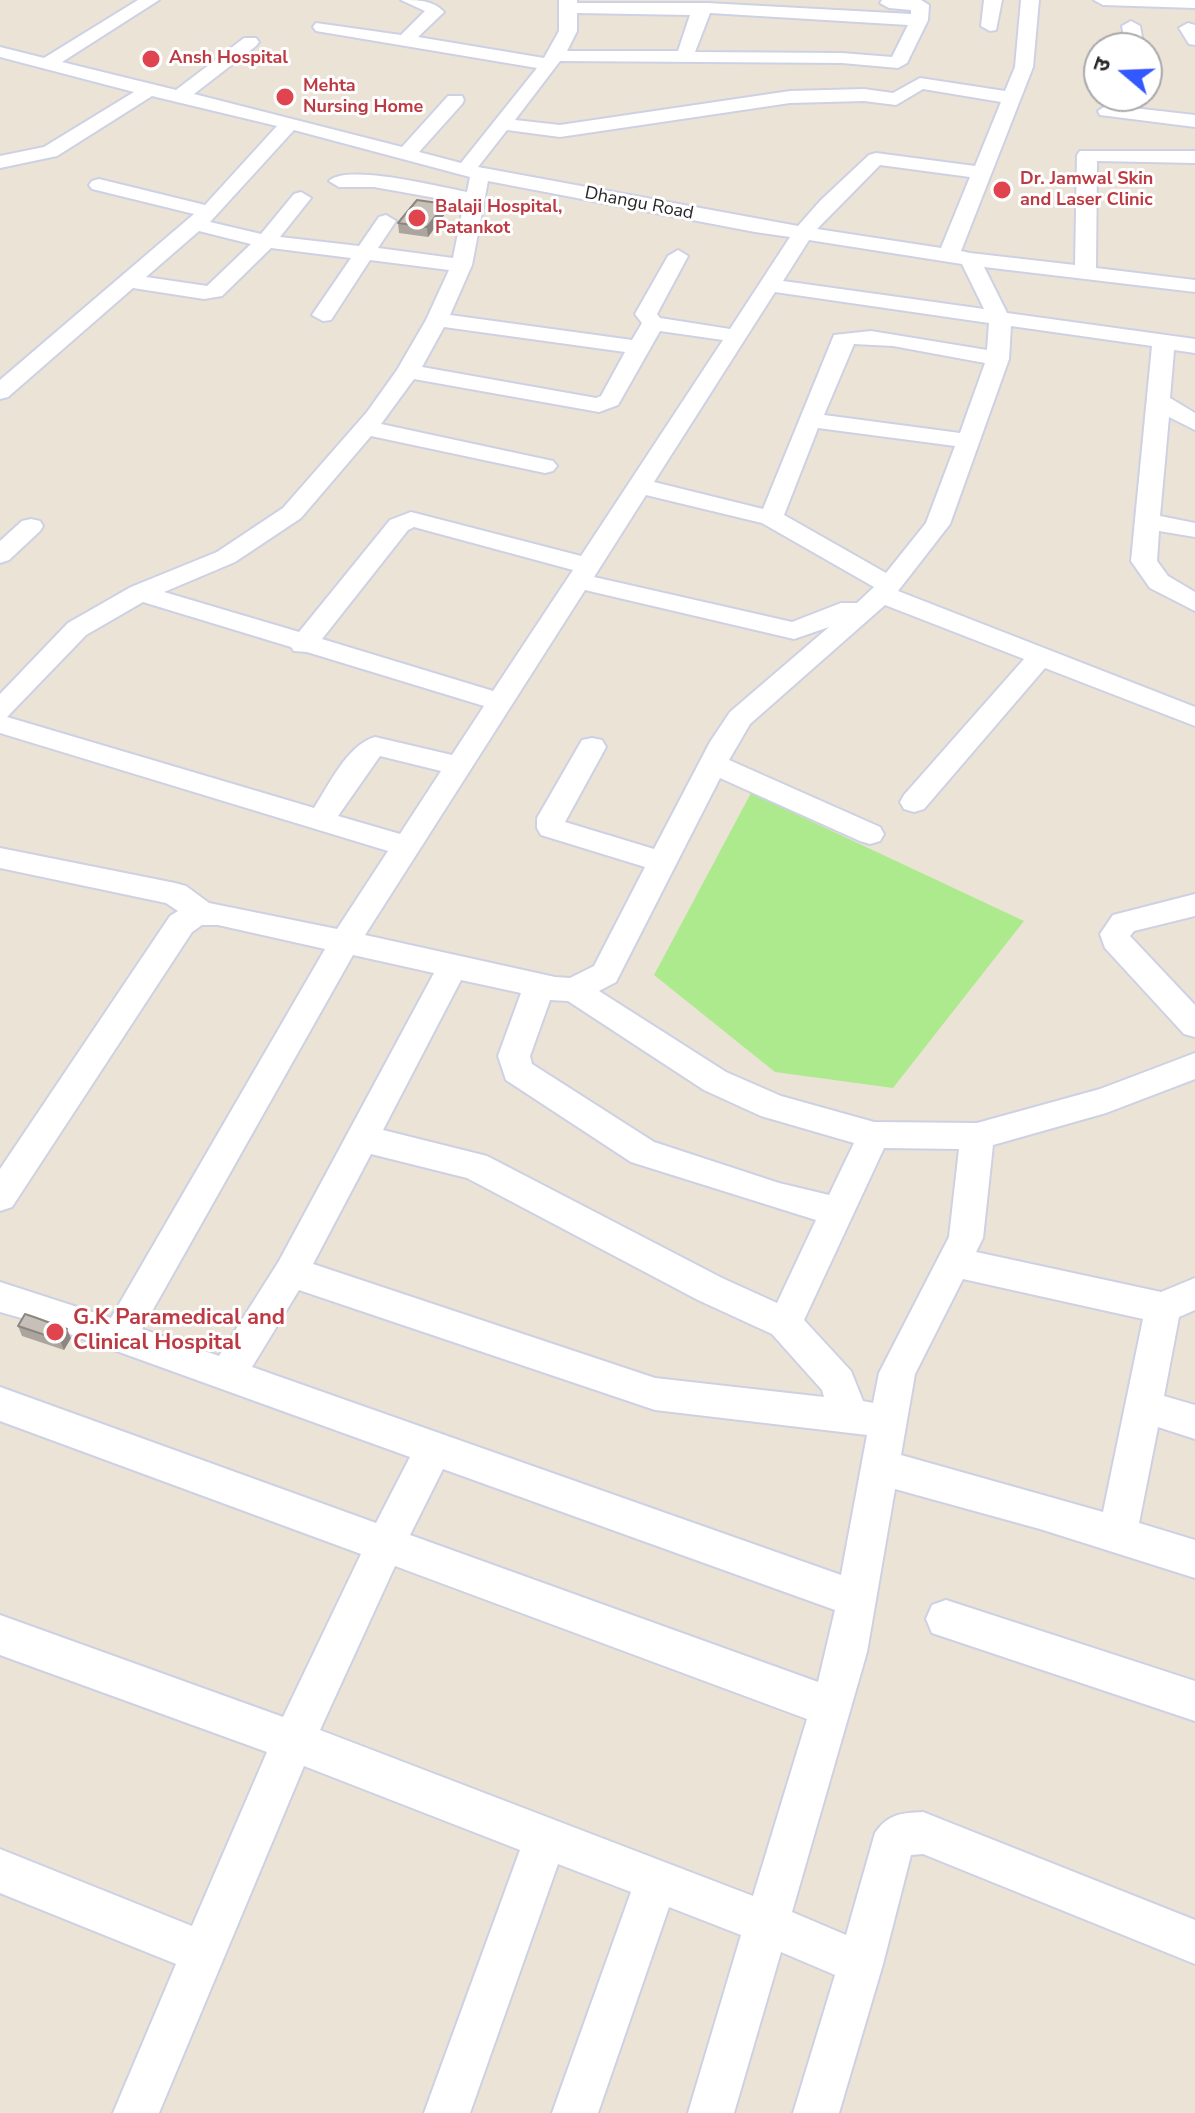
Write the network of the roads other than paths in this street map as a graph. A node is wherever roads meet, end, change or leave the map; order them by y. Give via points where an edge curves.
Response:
1 (150, 0) edge
2 (410, 0) edge
3 (993, 0) edge
4 (1030, 0) edge
5 (1103, 0) edge
6 (1195, 3) edge
7 (568, 4) edge
8 (888, 7) edge
9 (702, 10) junction
10 (990, 26) dead end
11 (1131, 26) dead end
12 (322, 27) dead end
13 (1132, 32) edge
14 (406, 39) junction
15 (250, 42) dead end
16 (0, 52) edge
17 (685, 56) junction
18 (552, 60) junction
19 (883, 62) junction
20 (48, 63) junction
21 (149, 90) junction
22 (181, 95) junction
23 (864, 95) junction
24 (1011, 98) junction
25 (455, 100) dead end
26 (1163, 111) edge
27 (1149, 112) edge
28 (1195, 121) edge
29 (290, 123) junction
30 (502, 124) junction
31 (407, 154) junction
32 (1159, 157) junction
33 (1195, 157) edge
34 (0, 162) edge
35 (473, 172) junction
36 (982, 173) junction
37 (339, 181) dead end
38 (99, 185) dead end
39 (301, 198) dead end
40 (475, 199) junction
41 (202, 218) junction
42 (386, 221) dead end
43 (803, 233) junction
44 (266, 241) junction
45 (363, 253) junction
46 (678, 256) dead end
47 (960, 257) junction
48 (462, 265) junction
49 (1085, 273) junction
50 (129, 281) junction
51 (769, 285) junction
52 (1195, 286) edge
53 (893, 303) junction
54 (323, 315) dead end
55 (437, 320) junction
56 (1000, 320) junction
57 (653, 323) junction
58 (736, 336) junction
59 (874, 338) junction
60 (1164, 341) junction
61 (1195, 346) edge
62 (641, 348) junction
63 (998, 359) junction
64 (408, 371) junction
65 (0, 392) edge
66 (1159, 401) junction
67 (809, 420) junction
68 (1195, 423) edge
69 (365, 428) junction
70 (968, 441) junction
71 (545, 466) dead end
72 (639, 486) junction
73 (771, 518) junction
74 (1147, 521) junction
75 (31, 526) dead end
76 (1195, 530) edge
77 (0, 555) edge
78 (583, 573) junction
79 (885, 590) junction
80 (140, 593) junction
81 (1195, 603) edge
82 (303, 645) junction
83 (1041, 656) junction
84 (501, 702) junction
85 (0, 710) edge
86 (1195, 717) edge
87 (0, 724) edge
88 (592, 747) dead end
89 (713, 764) junction
90 (459, 766) junction
91 (914, 802) dead end
92 (320, 821) junction
93 (870, 834) dead end
94 (408, 847) junction
95 (0, 858) edge
96 (662, 862) junction
97 (1195, 905) edge
98 (202, 913) junction
99 (345, 942) junction
100 (452, 968) junction
101 (557, 988) junction
102 (1195, 1025) edge
103 (1195, 1066) edge
104 (874, 1135) junction
105 (977, 1136) junction
106 (362, 1138) junction
107 (0, 1197) edge
108 (839, 1212) junction
109 (954, 1262) junction
110 (291, 1272) junction
111 (0, 1297) edge
112 (1179, 1300) edge
113 (785, 1323) junction
114 (119, 1336) junction
115 (227, 1375) junction
116 (0, 1404) edge
117 (1142, 1406) junction
118 (849, 1416) junction
119 (888, 1421) junction
120 (1195, 1422) edge
121 (434, 1448) junction
122 (880, 1467) junction
123 (1118, 1534) junction
124 (384, 1544) junction
125 (1195, 1559) edge
126 (856, 1599) junction
127 (946, 1619) dead end
128 (0, 1635) edge
129 (1195, 1701) edge
130 (831, 1707) junction
131 (293, 1741) junction
132 (546, 1838) junction
133 (0, 1871) edge
134 (657, 1880) junction
135 (767, 1923) junction
136 (1195, 1942) edge
137 (203, 1953) junction
138 (861, 1964) junction
139 (136, 2113) edge
140 (447, 2113) edge
141 (575, 2113) edge
142 (711, 2113) edge
143 (816, 2113) edge

1 - 20 street
2 - 14 street via 435,12
3 - 10 street
4 - 24 street via 1024,67
5 - 6 street
7 - 9 street
7 - 18 street via 576,31
8 - 9 street
8 - 19 street via 919,4 919,20 900,62
9 - 17 street via 685,30
11 - 13 street
12 - 14 street
14 - 18 street
15 - 22 street
16 - 20 street, Dhangu Road
17 - 18 street
17 - 19 street
18 - 30 street
19 - 23 street
20 - 21 street, Dhangu Road
21 - 22 street, Dhangu Road
21 - 34 street via 50,152
22 - 29 street, Dhangu Road
23 - 24 street via 896,99 924,83
23 - 30 street via 790,97 560,131
24 - 36 street
25 - 31 street
26 - 28 street
27 - 32 street
29 - 31 street, Dhangu Road
29 - 41 street
30 - 35 street
31 - 35 street, Dhangu Road
32 - 33 street
32 - 49 street via 1087,155
35 - 40 street
35 - 43 street, Dhangu Road
36 - 43 street via 876,159
36 - 47 street
37 - 40 street via 374,181
38 - 41 street
39 - 44 street
40 - 48 street
41 - 44 street
41 - 50 street
42 - 45 street
43 - 47 street, Dhangu Road
43 - 51 street
44 - 45 street
44 - 50 street via 209,292
45 - 48 street
45 - 54 street
46 - 57 street via 646,314
47 - 49 street, Dhangu Road
47 - 56 street
48 - 55 street
49 - 52 street, Dhangu Road
50 - 65 street
51 - 53 street
51 - 58 street
53 - 56 street
53 - 59 street
55 - 62 street
55 - 64 street
56 - 60 street
56 - 63 street
57 - 58 street
57 - 62 street
58 - 72 street
59 - 63 street
59 - 67 street via 842,340
60 - 61 street
60 - 66 street
62 - 64 street via 610,400 599,405
63 - 70 street
64 - 69 street
66 - 68 street
66 - 74 street
67 - 70 street
67 - 73 street
69 - 71 street
69 - 80 street via 292,513 226,557
70 - 79 street via 938,524
72 - 73 street
72 - 78 street
73 - 79 street
74 - 76 street
74 - 81 street via 1144,561 1149,572
75 - 77 street
78 - 79 street via 794,631
78 - 82 street via 411,519 399,525
78 - 84 street
79 - 83 street
79 - 89 street via 740,718
80 - 82 street
80 - 85 street via 77,629
82 - 84 street
83 - 86 street
83 - 91 street
84 - 90 street
87 - 92 street
88 - 96 street via 551,818 551,828
89 - 93 street
89 - 96 street
90 - 92 street via 375,746
90 - 94 street
92 - 94 street
94 - 99 street
95 - 98 street via 175,894
96 - 101 street via 605,974
97 - 102 street via 1124,923 1115,934
98 - 99 street
98 - 107 street via 181,924
99 - 100 street
99 - 114 street
100 - 101 street
100 - 106 street
101 - 104 street via 715,1081 773,1107
101 - 108 street via 514,1056 517,1071 643,1152
103 - 105 street via 1106,1100
104 - 105 street
104 - 108 street
105 - 109 street via 966,1238
106 - 110 street
106 - 113 street via 475,1166
108 - 113 street
109 - 112 street
109 - 119 street via 897,1373
110 - 115 street
110 - 118 street via 655,1394
111 - 114 street
112 - 117 street
113 - 118 street via 838,1382
114 - 115 street
115 - 121 street
116 - 124 street
117 - 120 street
117 - 123 street
118 - 119 street
119 - 122 street
121 - 124 street
121 - 126 street
122 - 123 street
122 - 126 street
123 - 125 street
124 - 130 street
124 - 131 street
126 - 130 street
127 - 129 street
128 - 131 street
130 - 135 street
131 - 132 street
131 - 137 street
132 - 134 street
132 - 140 street
133 - 137 street
134 - 135 street
134 - 141 street
135 - 138 street
135 - 142 street
136 - 138 street via 923,1833 900,1834 890,1848
137 - 139 street
138 - 143 street

